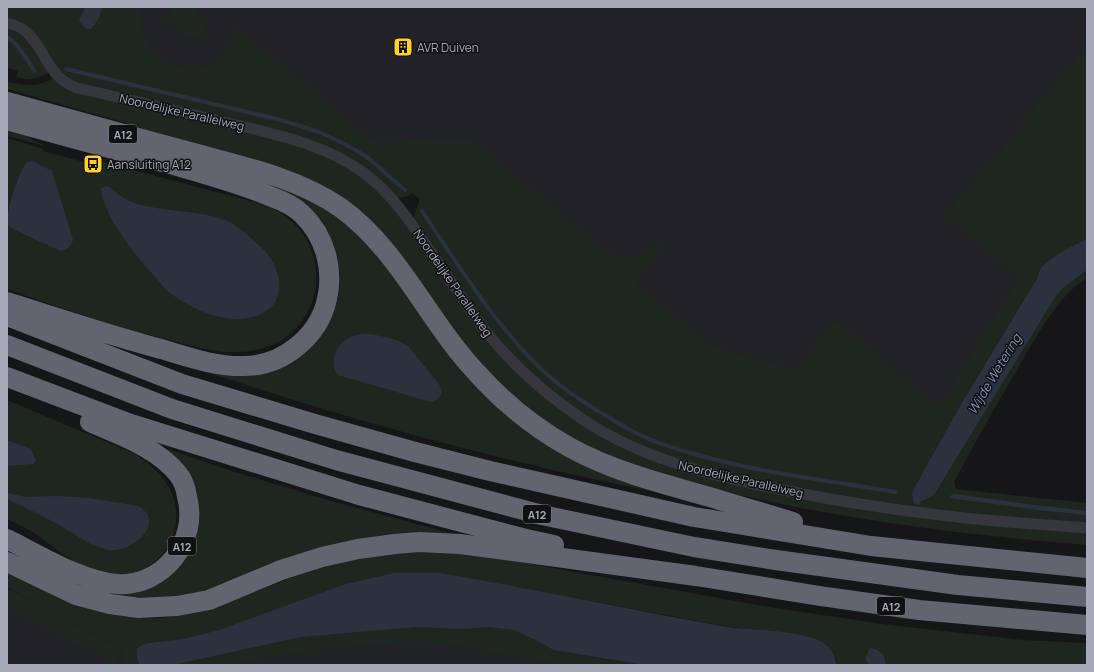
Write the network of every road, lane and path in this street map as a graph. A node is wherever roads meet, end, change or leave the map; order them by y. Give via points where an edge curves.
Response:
1 (7, 23) edge
2 (7, 102) edge
3 (7, 120) edge
4 (7, 302) edge
5 (7, 316) edge
6 (7, 345) edge
7 (7, 377) edge
8 (7, 382) edge
9 (1087, 528) edge
10 (7, 539) edge
11 (871, 546) junction
12 (7, 562) edge
13 (1087, 568) edge
14 (696, 576) junction
15 (1087, 597) edge
16 (1087, 625) edge

1 - 9 street, Noordelijke Parallelweg via 23,30 31,37 52,70 62,80 77,88 284,136 333,154 367,175 401,209 475,318 495,342 553,398 613,437 677,464 742,482 803,494 950,516
2 - 11 highway, A12 via 242,166 308,189 341,208 376,240 449,340 475,372 502,399 568,447 629,474
3 - 4 highway, A12 via 240,184 288,204 302,214 323,244 329,274 329,292 322,316 311,333 284,355 264,364 245,366 204,361
5 - 11 highway, A12 via 182,384 415,452 694,517
6 - 15 highway, A12 via 172,409 336,460 542,515 694,547 776,560 958,585
7 - 14 highway, A12 via 131,424 359,495 526,539
8 - 10 highway, A12 via 154,452 168,462 180,476 190,506 188,529 180,550 170,564 146,580 131,584 116,584 73,572
11 - 13 highway, A12
12 - 14 highway, A12 via 76,595 139,608 177,606 208,600 281,570 322,557 358,549 419,542 460,544
14 - 16 highway, A12 via 919,610

